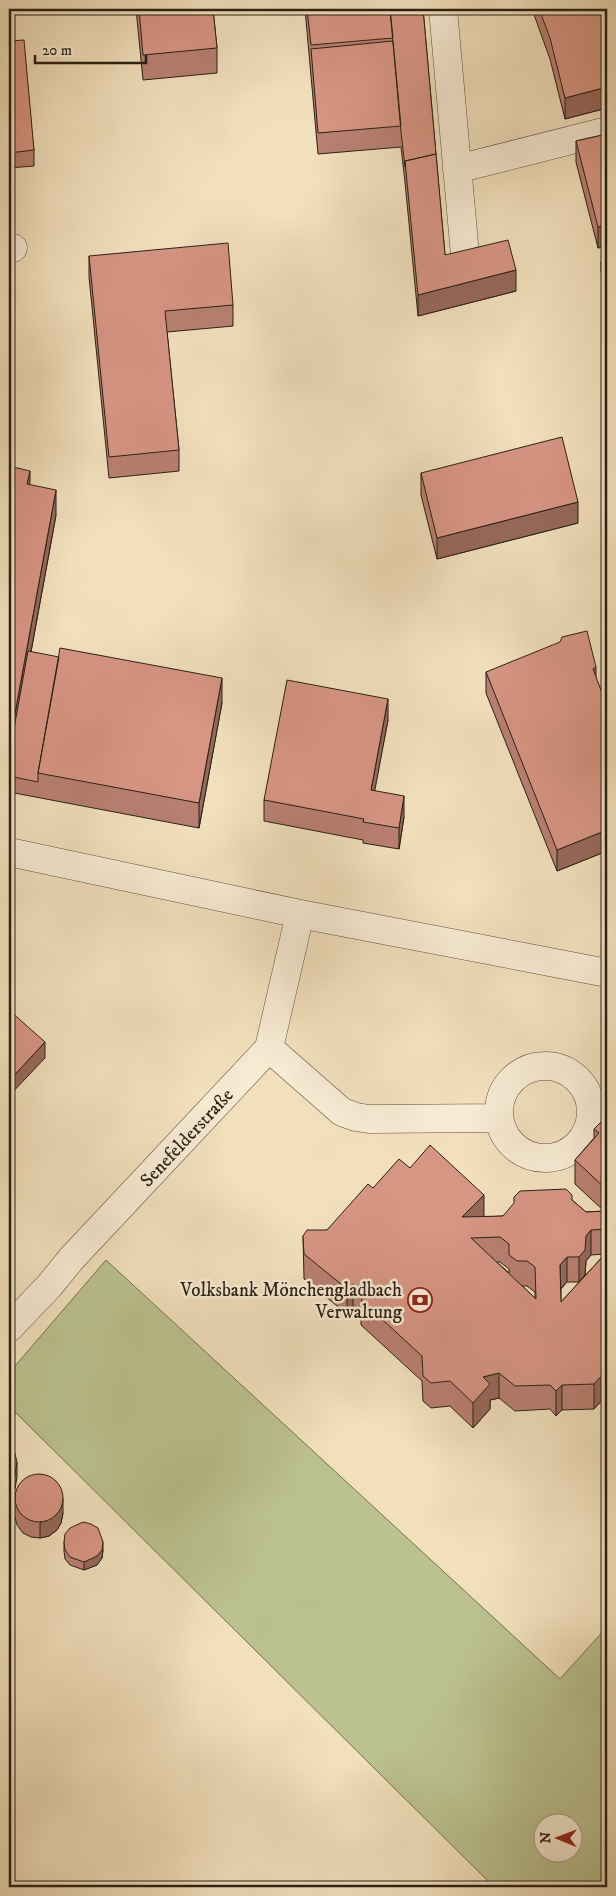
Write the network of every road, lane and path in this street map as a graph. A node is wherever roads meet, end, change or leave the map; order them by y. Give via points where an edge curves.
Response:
1 (443, 9) edge
2 (607, 131) edge
3 (456, 169) junction
4 (465, 255) edge
5 (9, 852) edge
6 (300, 914) junction
7 (607, 973) edge
8 (269, 1048) junction
9 (499, 1118) dead end
10 (9, 1328) edge

1 - 3 street
2 - 3 street
3 - 4 street
5 - 6 street
6 - 7 street
6 - 8 street
8 - 9 street via 342,1112 356,1118
8 - 10 street, Senefelderstraße

